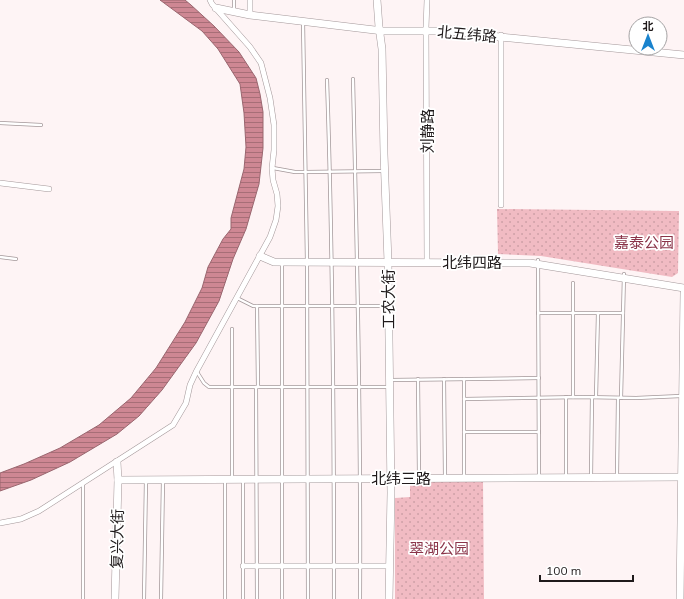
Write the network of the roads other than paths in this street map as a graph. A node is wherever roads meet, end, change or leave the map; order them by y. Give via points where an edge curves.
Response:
1 (210, 0) edge
2 (234, 0) edge
3 (250, 0) edge
4 (377, 0) edge
5 (427, 0) edge
6 (216, 8) junction
7 (234, 12) junction
8 (250, 15) junction
9 (303, 21) junction
10 (381, 29) junction
11 (426, 29) junction
12 (500, 36) junction
13 (628, 46) edge
14 (668, 52) edge
15 (684, 54) edge
16 (353, 79) dead end
17 (327, 80) dead end
18 (0, 123) edge
19 (41, 125) dead end
20 (272, 168) junction
21 (385, 171) junction
22 (306, 172) junction
23 (330, 172) junction
24 (355, 172) junction
25 (0, 183) edge
26 (49, 189) dead end
27 (501, 205) dead end
28 (260, 256) junction
29 (0, 257) edge
30 (16, 259) dead end
31 (390, 260) junction
32 (427, 260) junction
33 (282, 262) junction
34 (307, 262) junction
35 (331, 262) junction
36 (357, 262) junction
37 (538, 262) junction
38 (624, 276) junction
39 (573, 283) dead end
40 (684, 284) edge
41 (684, 288) edge
42 (684, 293) edge
43 (237, 298) junction
44 (257, 306) junction
45 (282, 306) junction
46 (307, 306) junction
47 (332, 306) junction
48 (358, 306) junction
49 (388, 306) junction
50 (538, 313) junction
51 (573, 313) junction
52 (598, 313) junction
53 (623, 313) junction
54 (232, 329) dead end
55 (196, 372) junction
56 (539, 378) junction
57 (418, 379) junction
58 (444, 379) junction
59 (464, 379) junction
60 (389, 383) junction
61 (232, 387) junction
62 (257, 387) junction
63 (282, 387) junction
64 (307, 387) junction
65 (333, 387) junction
66 (359, 387) junction
67 (683, 396) edge
68 (566, 397) junction
69 (573, 397) junction
70 (592, 397) junction
71 (596, 397) junction
72 (539, 398) junction
73 (619, 398) junction
74 (464, 399) junction
75 (464, 432) junction
76 (539, 432) junction
77 (117, 462) junction
78 (617, 477) junction
79 (682, 477) edge
80 (360, 478) junction
81 (390, 478) junction
82 (419, 478) junction
83 (445, 478) junction
84 (464, 478) junction
85 (539, 478) junction
86 (566, 478) junction
87 (591, 478) junction
88 (228, 479) junction
89 (243, 479) junction
90 (256, 479) junction
91 (282, 479) junction
92 (308, 479) junction
93 (334, 479) junction
94 (118, 480) junction
95 (146, 480) junction
96 (163, 480) junction
97 (83, 483) junction
98 (0, 523) edge
99 (243, 566) junction
100 (257, 566) junction
101 (282, 566) junction
102 (308, 566) junction
103 (334, 566) junction
104 (360, 566) junction
105 (389, 566) junction
106 (83, 599) edge
107 (116, 599) edge
108 (144, 599) edge
109 (161, 599) edge
110 (225, 599) edge
111 (243, 599) edge
112 (257, 599) edge
113 (282, 599) edge
114 (308, 599) edge
115 (334, 599) edge
116 (360, 599) edge
117 (389, 599) edge
118 (680, 599) edge

1 - 6 street
2 - 7 lane
3 - 8 street
4 - 10 street, 工农大街
5 - 11 street, 刘静路
6 - 7 street, 北五纬路
6 - 20 street via 261,63 274,125
7 - 8 street, 北五纬路
8 - 9 street, 北五纬路
9 - 10 street, 北五纬路
9 - 22 lane
10 - 11 street, 北五纬路
10 - 21 street, 工农大街
10 - 31 street, 工农大街 via 386,49
11 - 12 street, 北五纬路 via 454,29
11 - 32 street, 刘静路
12 - 13 street, 北五纬路
12 - 15 street, 北五纬路
12 - 27 street
14 - 15 street, 北五纬路
16 - 24 lane
17 - 23 lane
18 - 19 lane
20 - 22 lane
20 - 28 street via 278,206 270,238
21 - 24 lane
21 - 31 street, 工农大街
22 - 23 lane
22 - 34 lane
23 - 24 lane
23 - 35 lane
24 - 36 lane
25 - 26 street
28 - 33 street, 北纬四路 via 274,262
28 - 43 street
29 - 30 lane
31 - 32 street, 北纬四路
31 - 36 street, 北纬四路
31 - 49 street, 工农大街
32 - 37 street, 北纬四路 via 517,258
33 - 34 street, 北纬四路
33 - 45 lane
34 - 35 street, 北纬四路
34 - 46 lane
35 - 36 street, 北纬四路
35 - 47 lane
36 - 48 lane
37 - 38 street, 北纬四路
37 - 50 lane
38 - 40 street, 北纬四路
38 - 41 street, 北纬四路
38 - 53 lane
39 - 51 lane
42 - 67 street
43 - 44 lane
43 - 55 street
44 - 45 lane
44 - 62 lane
45 - 46 lane
45 - 63 lane
46 - 47 lane
46 - 64 lane
47 - 48 lane
47 - 65 lane
48 - 49 lane
48 - 66 lane
49 - 60 street, 工农大街
50 - 51 lane
50 - 56 lane
51 - 52 lane
51 - 69 lane
52 - 53 lane
52 - 71 lane
53 - 73 lane
54 - 61 lane
55 - 61 lane via 209,386
55 - 77 street via 186,403 173,425
56 - 59 lane
56 - 72 lane
57 - 58 lane
57 - 60 lane
57 - 82 lane
58 - 59 lane
58 - 83 lane
59 - 74 lane
60 - 66 lane
60 - 81 street, 工农大街
61 - 62 lane
61 - 88 lane
62 - 63 lane
62 - 90 lane
63 - 64 lane
63 - 91 lane
64 - 65 lane
64 - 92 lane
65 - 66 lane
65 - 93 lane
66 - 80 lane
67 - 73 lane
67 - 79 street
68 - 69 lane
68 - 72 lane
68 - 86 lane
69 - 70 lane
70 - 71 lane
70 - 87 lane
71 - 73 lane
72 - 74 lane
72 - 76 lane
73 - 78 lane
74 - 75 lane
75 - 76 lane
75 - 84 lane
76 - 85 lane
77 - 94 street, 复兴大街
77 - 97 street
78 - 79 street, 北纬三路
78 - 87 street, 北纬三路
79 - 118 street
80 - 81 street, 北纬三路
80 - 93 street, 北纬三路
80 - 104 lane
81 - 82 street, 北纬三路
81 - 105 street, 工农大街
82 - 83 street, 北纬三路
83 - 84 street, 北纬三路
84 - 85 street, 北纬三路
85 - 86 street, 北纬三路
86 - 87 street, 北纬三路
88 - 89 street, 北纬三路
88 - 96 street, 北纬三路
88 - 110 lane
89 - 90 street, 北纬三路
89 - 99 lane
90 - 91 street, 北纬三路
90 - 100 lane
91 - 92 street, 北纬三路
91 - 101 lane
92 - 93 street, 北纬三路
92 - 102 lane
93 - 103 lane
94 - 95 street, 北纬三路
94 - 107 street, 复兴大街
95 - 96 street, 北纬三路
95 - 108 lane
96 - 109 lane
97 - 98 street via 39,511 21,519
97 - 106 lane
99 - 100 street
99 - 111 lane
100 - 101 street
100 - 112 lane
101 - 102 street
101 - 113 lane
102 - 103 street
102 - 114 lane
103 - 104 street
103 - 115 lane
104 - 105 street
104 - 116 lane
105 - 117 street, 工农大街

